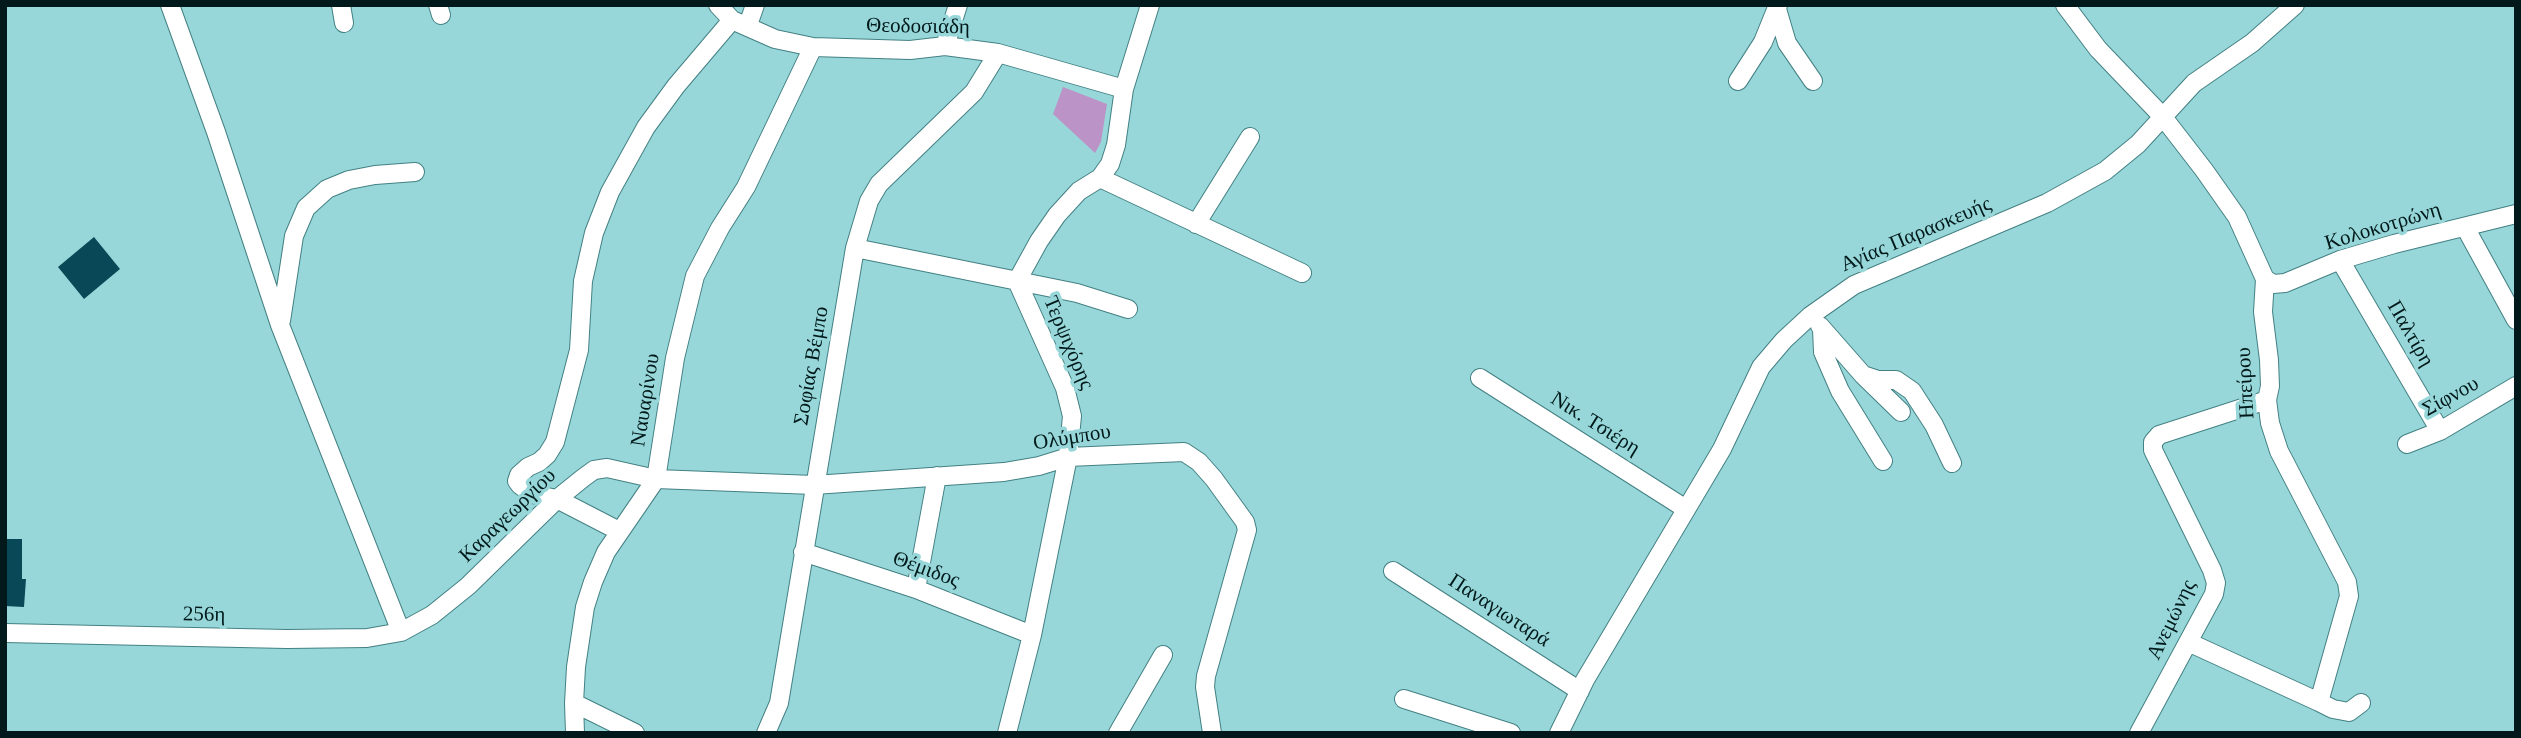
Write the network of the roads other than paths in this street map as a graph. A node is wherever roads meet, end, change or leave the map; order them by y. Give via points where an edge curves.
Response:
1 (170, 5) edge
2 (718, 5) edge
3 (755, 5) edge
4 (958, 5) edge
5 (1150, 5) edge
6 (2065, 5) edge
7 (2295, 5) edge
8 (1777, 7) edge
9 (740, 23) junction
10 (945, 46) junction
11 (813, 47) junction
12 (998, 53) junction
13 (1813, 80) dead end
14 (1738, 81) dead end
15 (1124, 89) junction
16 (2163, 117) junction
17 (1250, 137) dead end
18 (415, 173) dead end
19 (1100, 178) junction
20 (2516, 214) edge
21 (1196, 225) junction
22 (2465, 227) junction
23 (855, 248) junction
24 (2340, 261) junction
25 (1302, 273) dead end
26 (2265, 279) junction
27 (1017, 281) junction
28 (1128, 309) dead end
29 (2516, 320) edge
30 (1816, 322) junction
31 (281, 325) junction
32 (1863, 375) junction
33 (1479, 378) dead end
34 (2516, 386) edge
35 (2267, 400) junction
36 (1901, 412) dead end
37 (2440, 431) junction
38 (2407, 444) dead end
39 (1068, 457) junction
40 (1883, 461) dead end
41 (1952, 463) dead end
42 (937, 476) junction
43 (656, 479) junction
44 (814, 485) junction
45 (557, 499) junction
46 (1686, 509) junction
47 (619, 531) junction
48 (803, 552) junction
49 (1393, 571) dead end
50 (916, 589) junction
51 (401, 632) junction
52 (5, 633) edge
53 (1032, 635) junction
54 (2188, 642) junction
55 (1163, 655) dead end
56 (1580, 691) junction
57 (1404, 699) dead end
58 (2319, 702) junction
59 (574, 703) junction
60 (2361, 703) dead end
61 (575, 733) edge
62 (635, 733) edge
63 (766, 733) edge
64 (1007, 733) edge
65 (1118, 733) edge
66 (1212, 733) edge
67 (1511, 733) edge
68 (1559, 733) edge
69 (2139, 733) edge

1 - 31 street
2 - 9 street, Θεοδοσιάδη
3 - 9 street
4 - 10 street
5 - 15 street, Τερψιχόρης
6 - 16 street, Ηπείρου via 2098,49
7 - 16 street, Αγίας Παρασκευής via 2252,43 2194,83
8 - 13 street via 1787,43
8 - 14 street via 1763,42
9 - 11 street, Θεοδοσιάδη via 775,39
9 - 45 street via 676,86 646,127 610,192 594,233 583,281 579,351 555,442 517,481 532,494
10 - 11 street, Θεοδοσιάδη via 910,50
10 - 12 street, Θεοδοσιάδη
11 - 43 street, Ναυαρίνου via 746,187 695,276 673,371
12 - 15 street, Θεοδοσιάδη
12 - 23 street, Σοφίας Βέμπο via 974,92 879,184
15 - 19 street, Τερψιχόρης via 1116,145
16 - 26 street, Ηπείρου via 2237,217
16 - 30 street, Αγίας Παρασκευής via 2105,171 2047,203 1872,276 1841,293
17 - 21 street
18 - 31 street via 349,180 327,190 306,208 294,236
19 - 21 street
19 - 27 street, Τερψιχόρης via 1062,209
20 - 22 street, Κολοκοτρώνη
21 - 25 street
22 - 24 street, Κολοκοτρώνη
22 - 29 street
23 - 27 street
23 - 44 street, Σοφίας Βέμπο
24 - 26 street, Κολοκοτρώνη via 2285,283
24 - 37 street, Παλτίρη
26 - 35 street, Ηπείρου
27 - 28 street
27 - 39 street, Τερψιχόρης via 1070,399
30 - 32 street
30 - 40 street via 1840,391
30 - 46 street, Αγίας Παρασκευής via 1784,340 1761,366 1722,449
31 - 51 street
32 - 36 street
32 - 41 street via 1896,380 1912,391
33 - 46 street, Νικ. Τσιέρη
34 - 37 street, Σίφνου
35 - 54 street, Ανεμώνης via 2156,443 2216,583
35 - 58 street, Ηπείρου via 2279,450 2347,582 2349,596
37 - 38 street, Σίφνου
39 - 42 street, Ολύμπου via 1004,472
39 - 53 street, Τερψιχόρης
39 - 66 street, Ολύμπου via 1184,452 1199,461 1245,522 1246,538 1206,676
42 - 44 street, Ολύμπου
42 - 50 street
43 - 44 street, Ολύμπου
43 - 45 street, Καραγεωργίου via 607,468 594,470
43 - 47 street, Ναυαρίνου
44 - 48 street, Σοφίας Βέμπο
45 - 47 street
45 - 51 street, Καραγεωργίου via 468,586 432,615
46 - 56 street, Αγίας Παρασκευής
47 - 59 street, Ναυαρίνου via 585,607
48 - 50 street, Θέμιδος
48 - 63 street, Σοφίας Βέμπο via 779,703
49 - 56 street, Παναγιωταρά
50 - 53 street, Θέμιδος
51 - 52 street, 256η via 367,638 287,639
53 - 64 street, Τερψιχόρης
54 - 58 street
54 - 69 street, Ανεμώνης
55 - 65 street
56 - 68 street, Αγίας Παρασκευής
57 - 67 street
58 - 60 street via 2349,712
59 - 61 street, Ναυαρίνου
59 - 62 street

